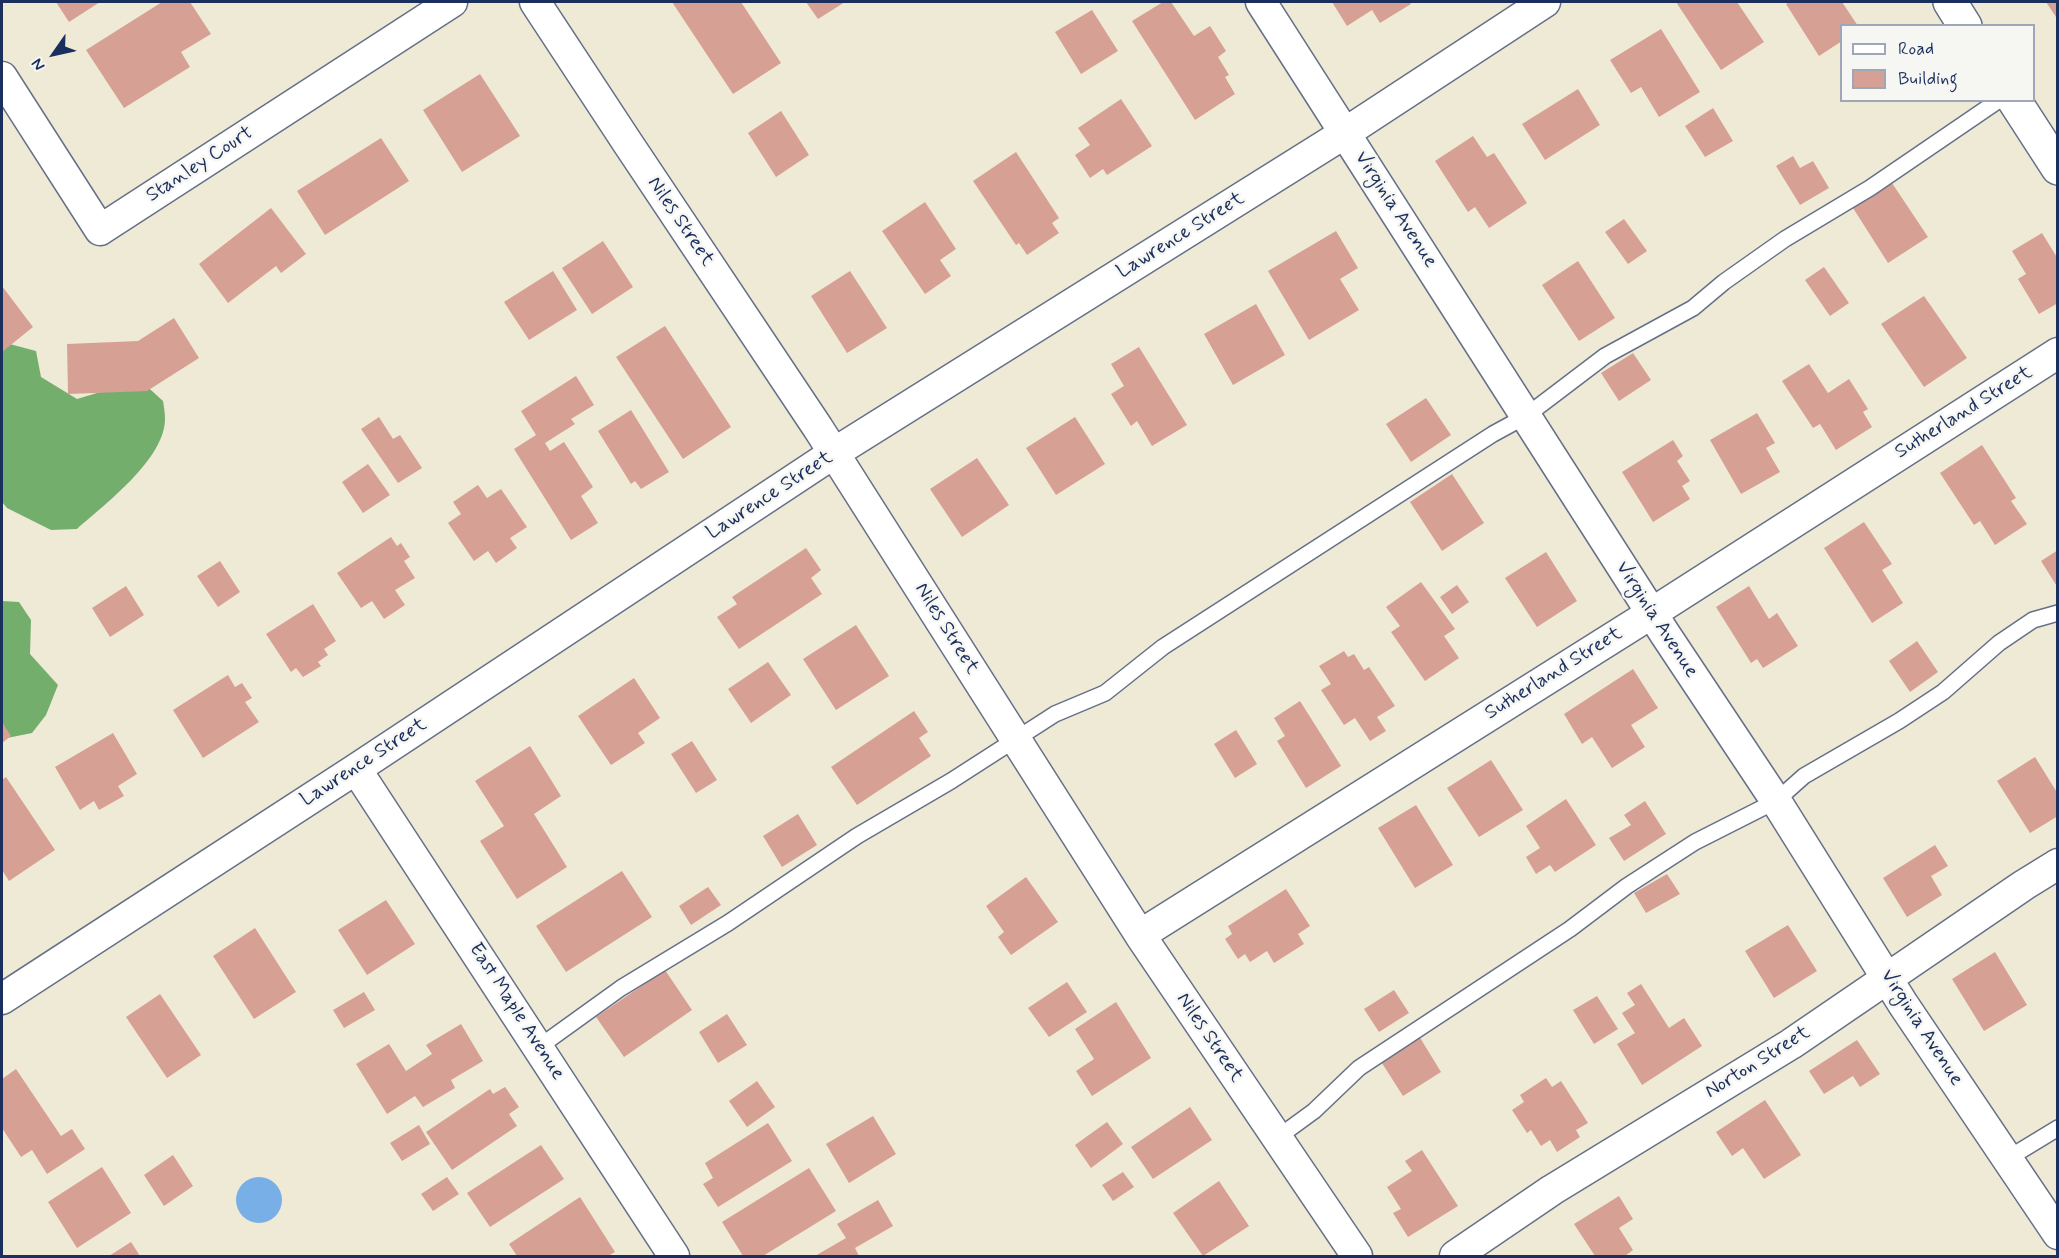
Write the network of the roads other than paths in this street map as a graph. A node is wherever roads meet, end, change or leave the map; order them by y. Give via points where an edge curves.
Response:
1 (452, 2) edge
2 (536, 2) edge
3 (1262, 2) edge
4 (1545, 2) edge
5 (1950, 2) edge
6 (1964, 24) edge
7 (2, 77) edge
8 (1997, 102) edge
9 (2016, 102) edge
10 (1345, 133) junction
11 (2048, 133) edge
12 (2058, 168) edge
13 (2058, 353) edge
14 (1526, 416) junction
15 (834, 453) junction
16 (1652, 613) junction
17 (2058, 613) edge
18 (1016, 739) junction
19 (356, 769) junction
20 (1776, 801) junction
21 (2058, 864) edge
22 (1140, 934) junction
23 (1888, 978) junction
24 (2, 999) edge
25 (539, 1047) junction
26 (2058, 1128) edge
27 (1277, 1138) junction
28 (2007, 1159) junction
29 (2058, 1234) edge
30 (674, 1257) edge
31 (1357, 1257) edge
32 (1455, 1257) edge

1 - 7 street, Stanley Court via 100,230
2 - 15 street, Niles Street
3 - 10 street, Virginia Avenue
4 - 10 street, Lawrence Street
5 - 6 street
8 - 14 lane via 1870,188 1785,239 1693,308 1605,356
9 - 11 street
10 - 14 street, Virginia Avenue
10 - 15 street, Lawrence Street
11 - 12 street
13 - 16 street, Sutherland Street
14 - 16 street, Virginia Avenue
14 - 18 lane via 1163,647 1105,693 1055,714
15 - 18 street, Niles Street
15 - 19 street, Lawrence Street
16 - 20 street, Virginia Avenue
16 - 22 street, Sutherland Street
17 - 20 lane via 2033,620 1999,643 1943,692 1804,776
18 - 22 street, Niles Street
18 - 25 lane via 621,988
19 - 24 street, Lawrence Street
19 - 25 street, East Maple Avenue
20 - 23 street, Virginia Avenue
20 - 27 lane via 1695,842 1627,886 1359,1068 1314,1111
21 - 23 street, Norton Street
22 - 27 street, Niles Street
23 - 28 street, Virginia Avenue
23 - 32 street, Norton Street via 1791,1044 1552,1190
25 - 30 street, East Maple Avenue
26 - 28 lane
27 - 31 street, Niles Street
28 - 29 street, Virginia Avenue

